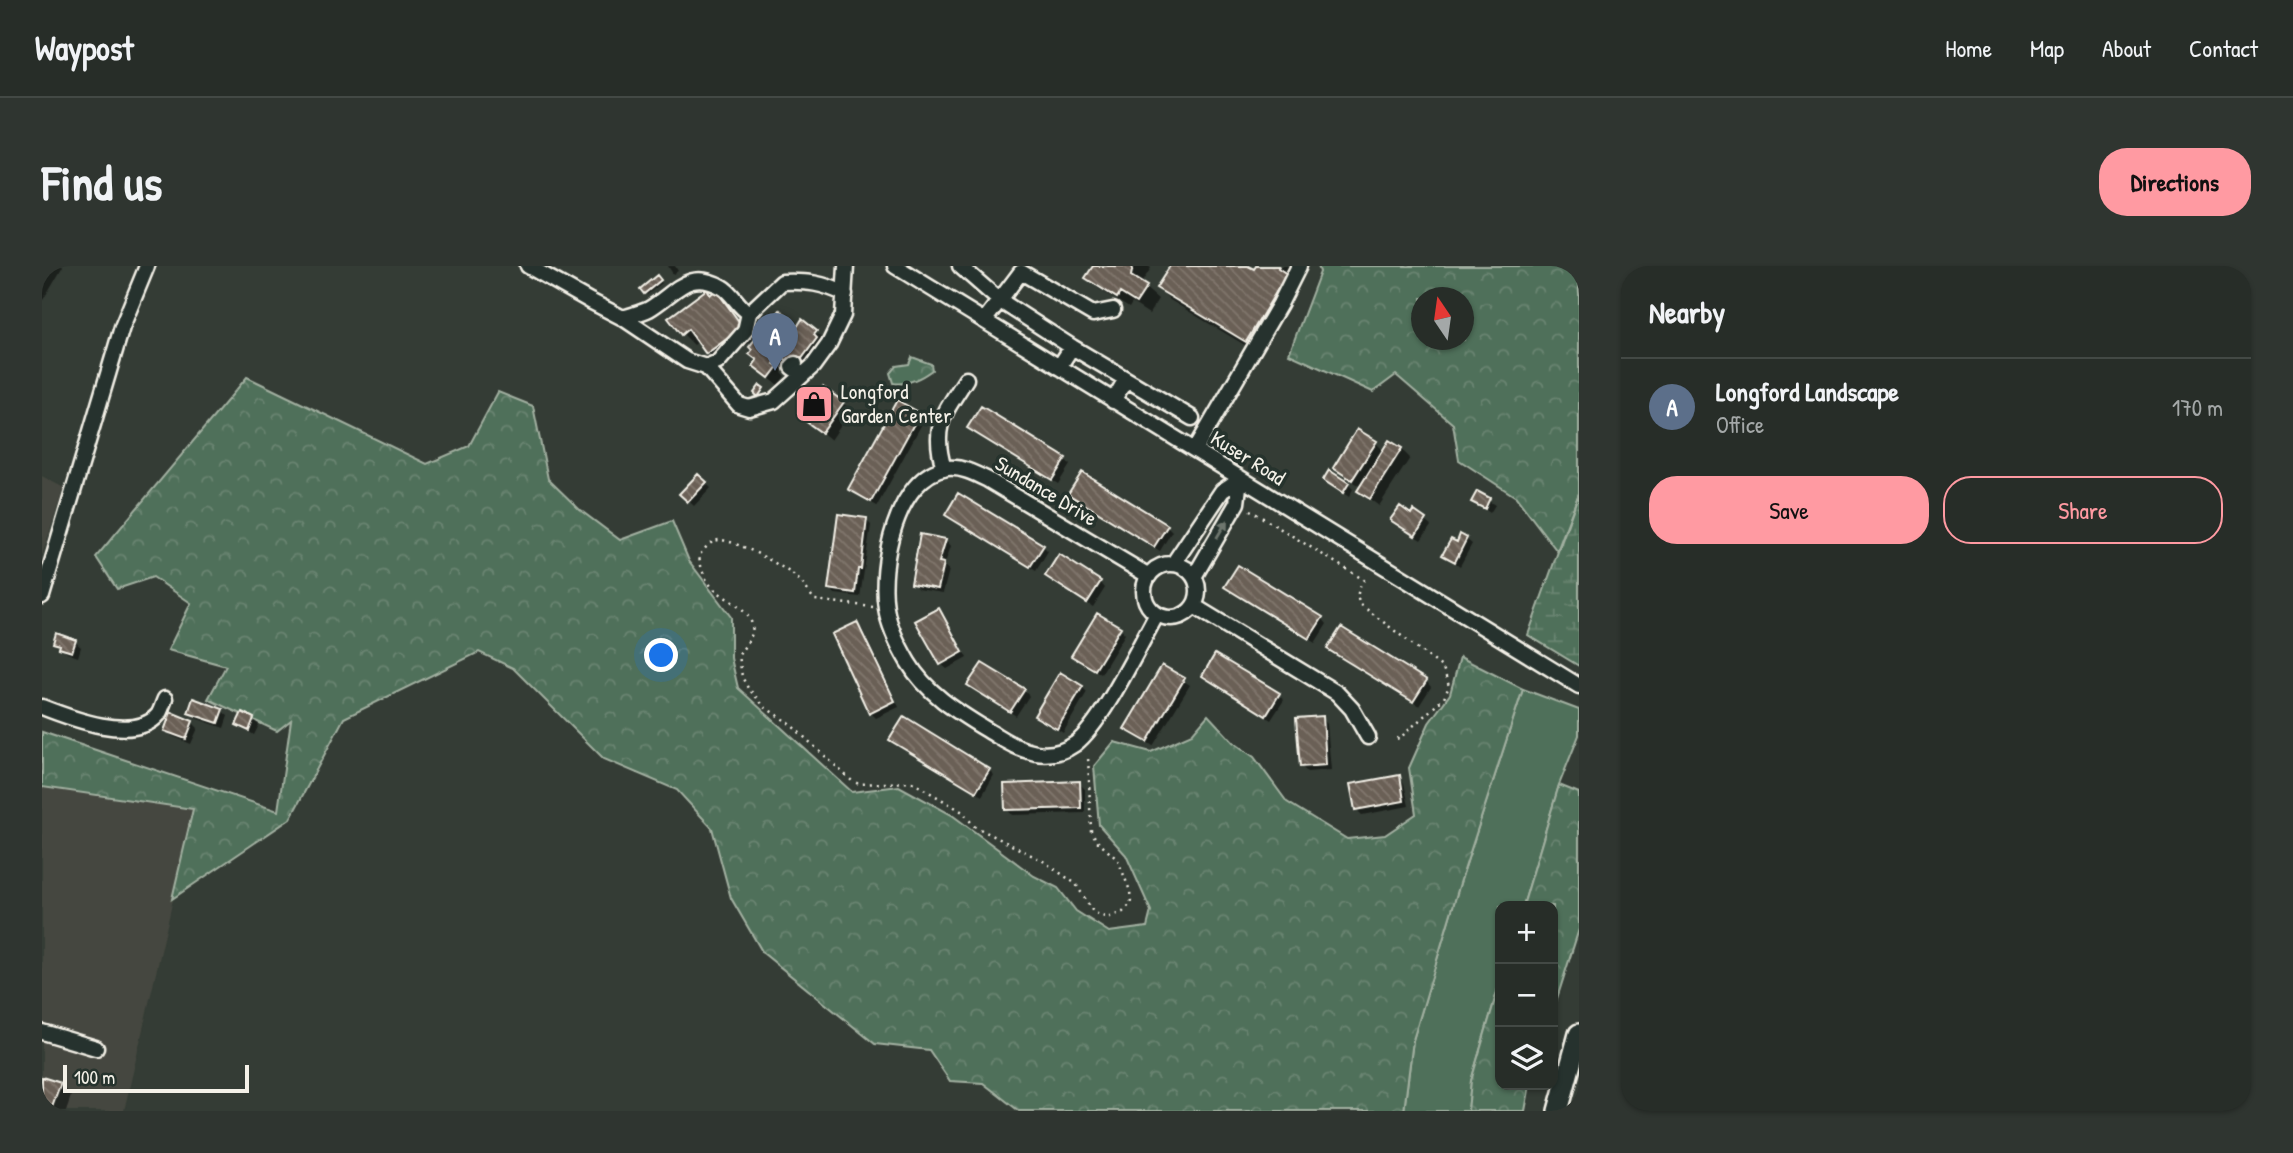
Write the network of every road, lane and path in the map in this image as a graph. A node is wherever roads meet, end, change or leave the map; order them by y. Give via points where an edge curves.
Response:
1 (147, 266) edge
2 (528, 266) edge
3 (846, 266) edge
4 (895, 266) edge
5 (960, 266) edge
6 (1299, 266) edge
7 (845, 294) junction
8 (999, 300) junction
9 (1112, 310) dead end
10 (749, 313) junction
11 (623, 318) junction
12 (984, 321) junction
13 (1072, 347) junction
14 (706, 367) junction
15 (1059, 367) junction
16 (966, 379) dead end
17 (1126, 379) junction
18 (1114, 401) junction
19 (1192, 418) dead end
20 (1195, 450) junction
21 (944, 469) junction
22 (1240, 479) junction
23 (1250, 510) dead end
24 (1174, 564) junction
25 (1149, 576) junction
26 (1195, 577) junction
27 (44, 592) edge
28 (1194, 606) junction
29 (876, 608) dead end
30 (1157, 614) junction
31 (1579, 686) edge
32 (164, 699) dead end
33 (42, 707) edge
34 (1368, 737) dead end
35 (1396, 739) dead end
36 (1088, 756) dead end
37 (42, 1032) edge
38 (1579, 1034) edge
39 (96, 1048) dead end
40 (1558, 1111) edge

1 - 27 street via 122,327
2 - 11 street
3 - 7 street
4 - 12 street, Kuser Road
5 - 8 street
6 - 20 street
7 - 10 street via 817,282 782,282
7 - 14 street via 844,315 829,344 813,366 799,369 774,401 749,408 739,405
8 - 9 street via 1021,272 1093,314
8 - 12 street
8 - 13 street
10 - 11 street via 725,288 697,279 647,310
10 - 14 street via 745,331 718,362
11 - 14 street via 687,361
12 - 15 street, Kuser Road
13 - 15 street
13 - 17 street
15 - 18 street, Kuser Road
16 - 21 street via 937,434
17 - 18 street
17 - 19 street
18 - 20 street, Kuser Road
20 - 22 street, Kuser Road
21 - 25 street, Sundance Drive via 988,480
21 - 30 street via 915,488 897,520 886,559 885,591 892,630 908,662 922,682 958,712 1024,751 1047,755 1065,750 1077,743 1098,716
22 - 24 street via 1222,491
26 -> 22 street via 1237,503
22 - 31 street, Kuser Road
23 - 35 path via 1364,580 1357,593 1360,604 1443,668 1449,686 1444,698
24 - 25 street via 1159,566
24 - 26 street
25 - 30 street via 1145,597
26 - 28 street via 1198,592
28 - 30 street via 1174,618
28 - 34 street via 1336,693 1352,709
29 - 36 path via 816,600 790,573 732,543 711,543 699,556 712,587 748,616 753,626 739,655 742,677 766,708 852,781 912,782 963,812 974,826 1043,861 1076,884 1093,912 1107,918 1131,903 1130,891 1118,860 1091,831
32 - 33 street via 158,715 130,729 94,724
37 - 39 street
38 - 40 highway

